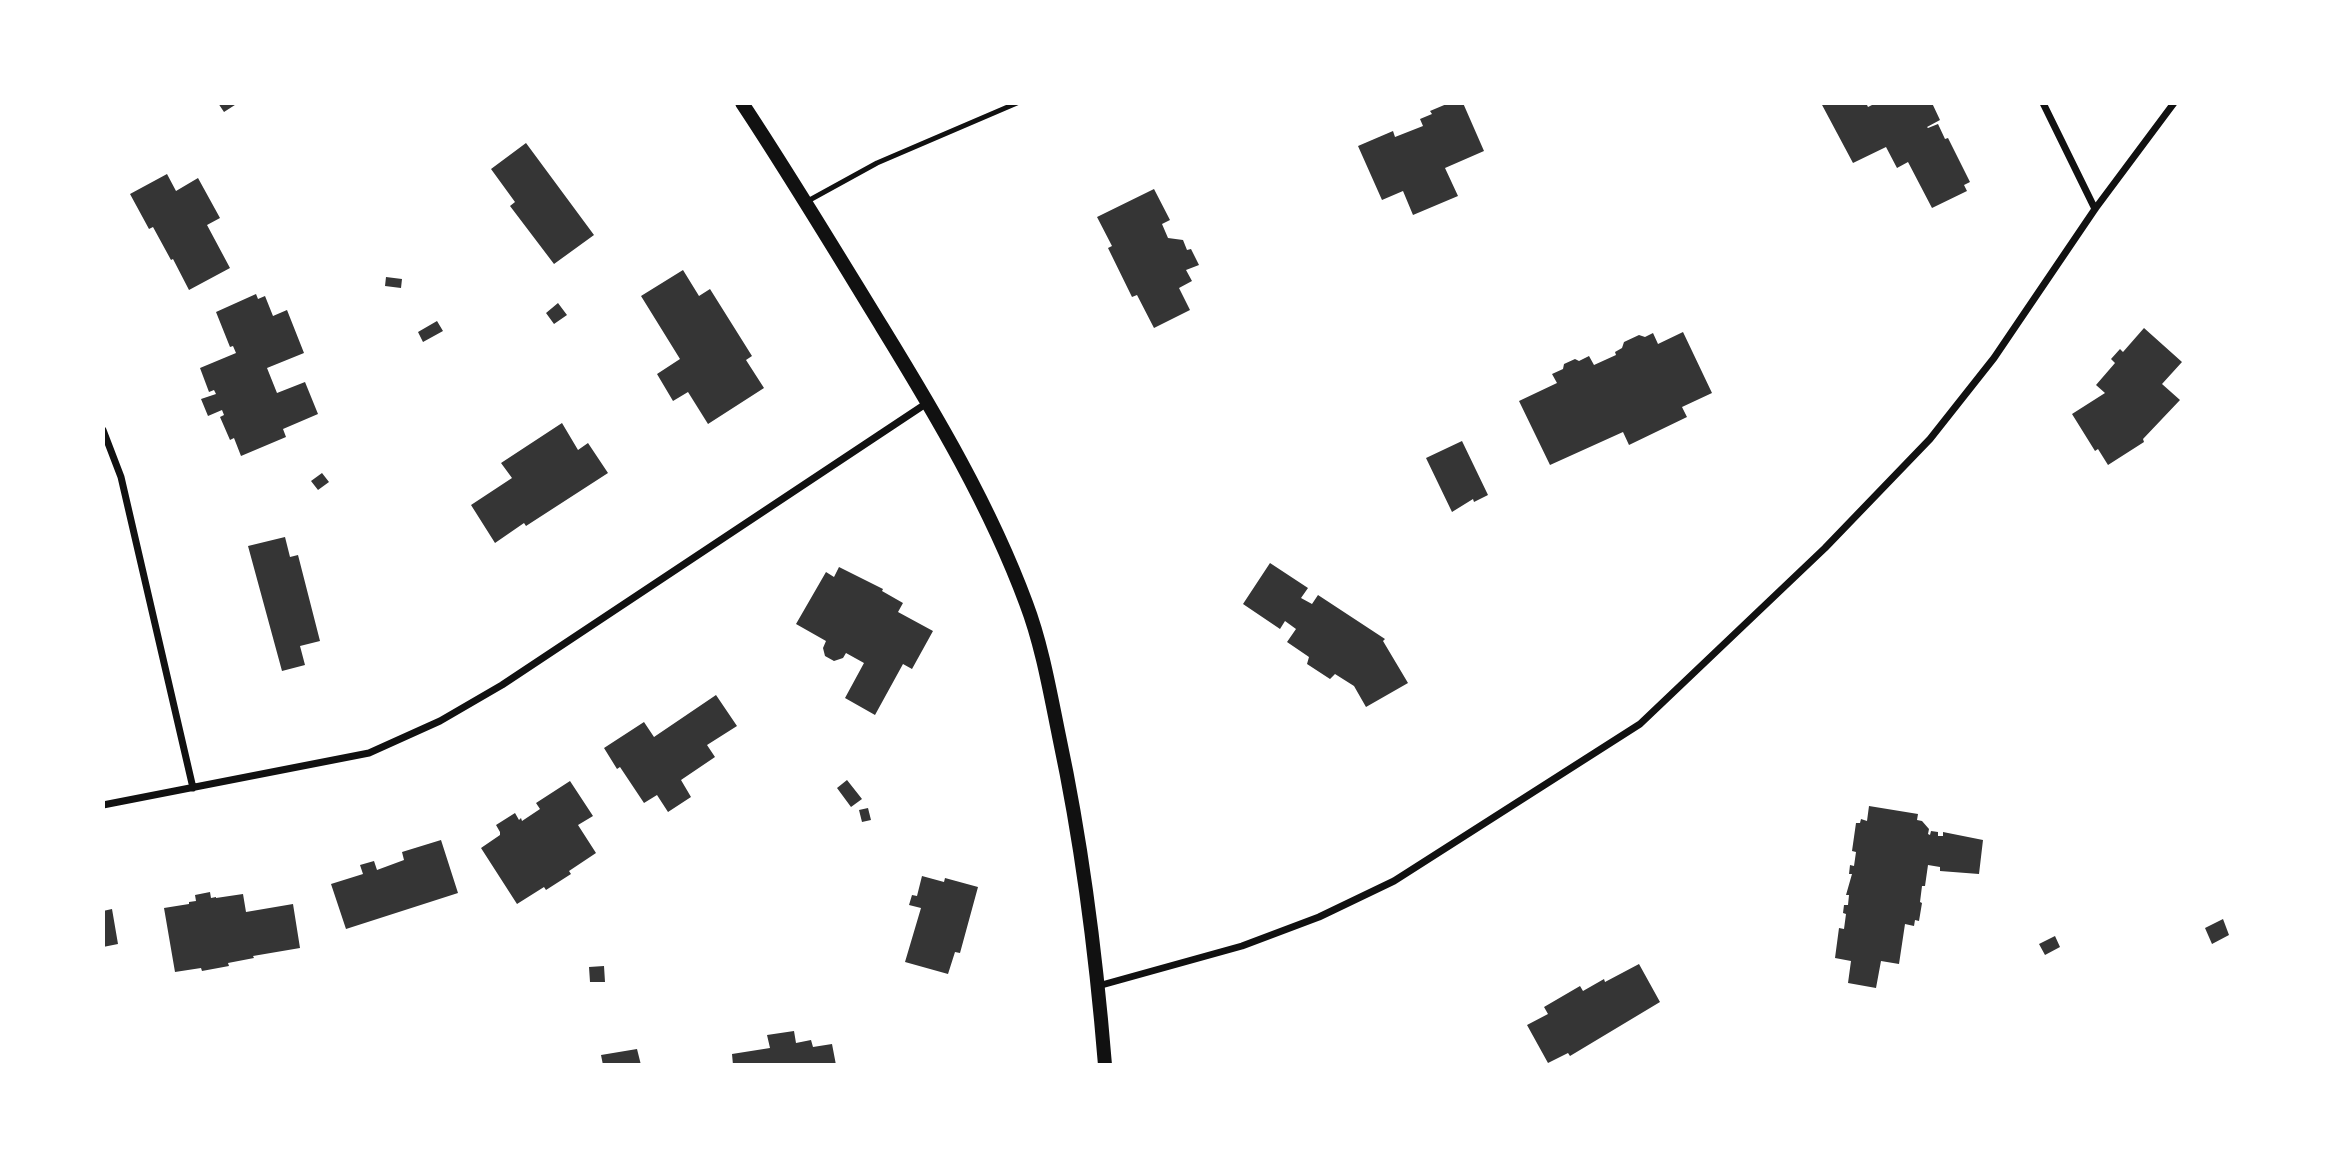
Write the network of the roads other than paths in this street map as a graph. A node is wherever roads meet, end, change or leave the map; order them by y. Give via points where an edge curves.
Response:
1 (742, 103) edge
2 (1017, 103) edge
3 (2043, 103) edge
4 (2174, 103) edge
5 (806, 202) junction
6 (2095, 209) junction
7 (928, 403) junction
8 (103, 430) edge
9 (193, 788) junction
10 (103, 805) edge
11 (1098, 986) junction
12 (1105, 1065) edge

1 - 5 main road
2 - 5 lane via 877,163
3 - 6 street
4 - 6 street
5 - 7 main road
6 - 11 street via 1994,358 1930,439 1825,548 1640,724 1394,881 1319,917 1242,946
7 - 9 street via 502,685 439,721 369,753
7 - 11 main road via 998,536 1027,604 1075,811
8 - 9 street via 121,478
9 - 10 street
11 - 12 main road

